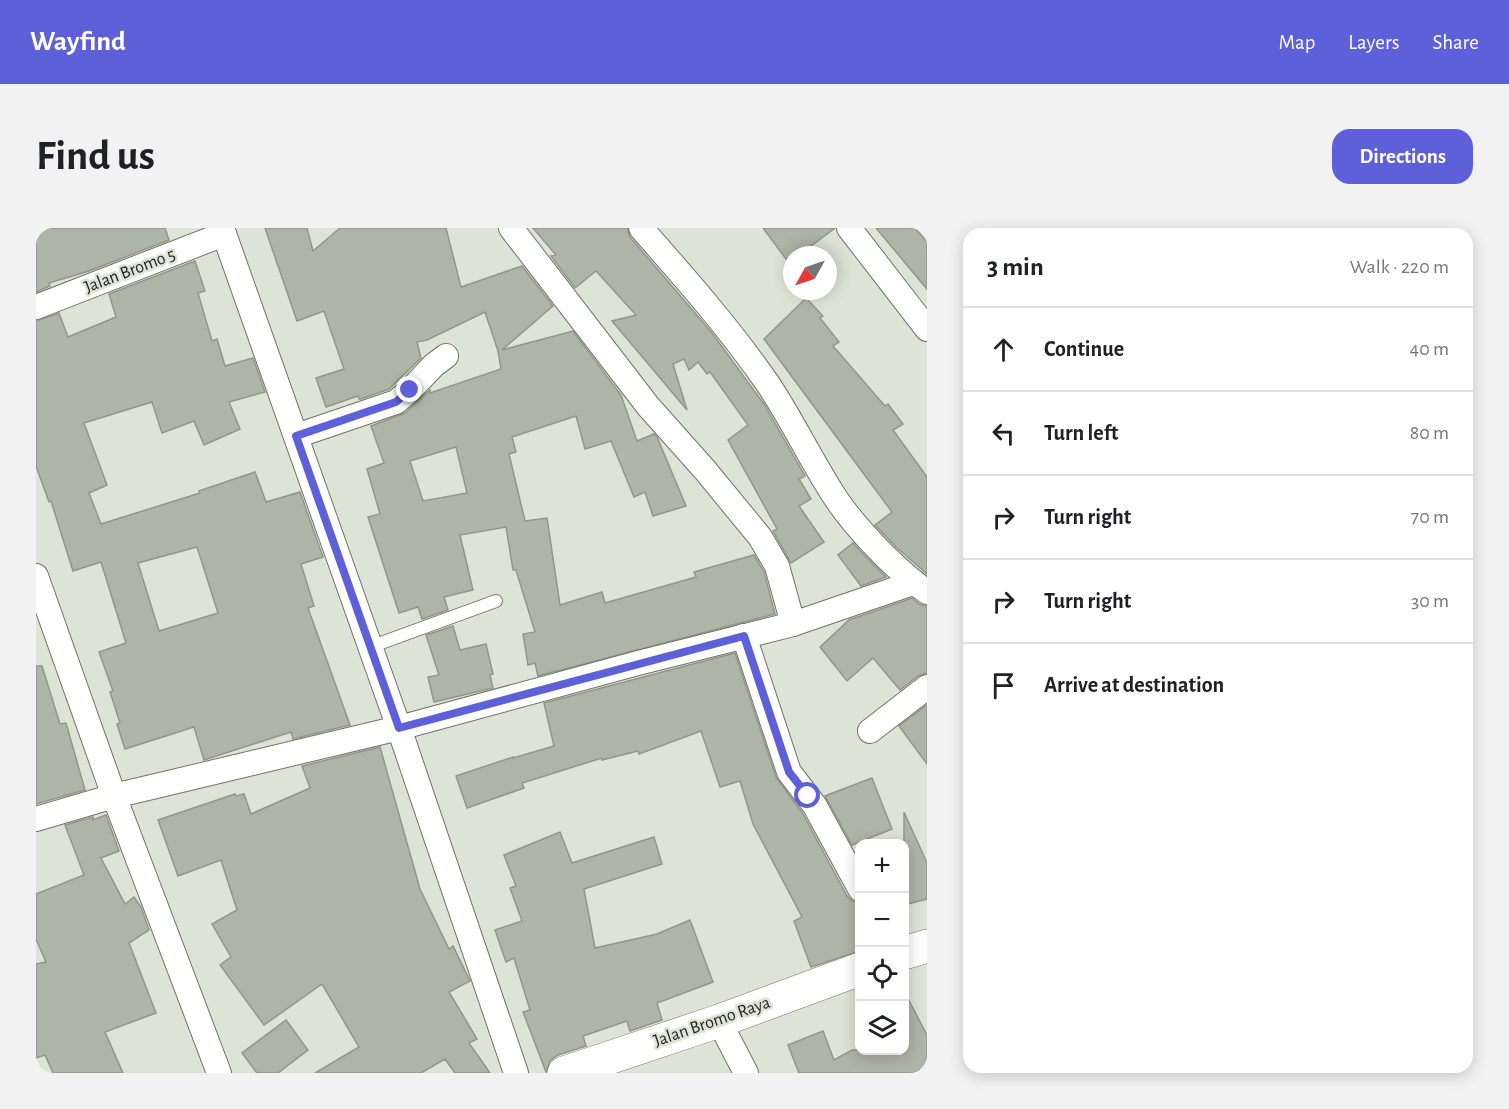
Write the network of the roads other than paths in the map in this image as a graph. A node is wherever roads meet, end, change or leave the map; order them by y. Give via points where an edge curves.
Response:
1 (511, 228) edge
2 (641, 228) edge
3 (849, 228) edge
4 (223, 231) edge
5 (36, 307) edge
6 (927, 329) edge
7 (446, 356) dead end
8 (296, 436) junction
9 (36, 576) edge
10 (920, 588) edge
11 (496, 601) dead end
12 (793, 624) junction
13 (744, 636) junction
14 (370, 647) junction
15 (927, 687) edge
16 (399, 728) junction
17 (870, 731) dead end
18 (114, 796) junction
19 (36, 819) edge
20 (855, 880) edge
21 (927, 946) edge
22 (909, 951) edge
23 (855, 971) edge
24 (718, 1022) junction
25 (219, 1073) edge
26 (516, 1073) edge
27 (564, 1073) edge
28 (746, 1073) edge

1 - 12 street via 648,406 760,537 777,566
2 - 10 street via 768,384 829,489 870,541
3 - 6 street
4 - 5 street, Jalan Bromo 5
4 - 8 street
7 - 8 street via 396,402
8 - 14 street
9 - 18 street
10 - 12 street
11 - 14 lane
12 - 13 street
13 - 16 street
13 - 20 street via 789,772 815,806
14 - 16 street
15 - 17 street
16 - 18 street
16 - 26 street
18 - 19 street
18 - 25 street
21 - 22 main road
23 - 24 main road, Jalan Bromo Raya
24 - 27 main road, Jalan Bromo Raya
24 - 28 street

